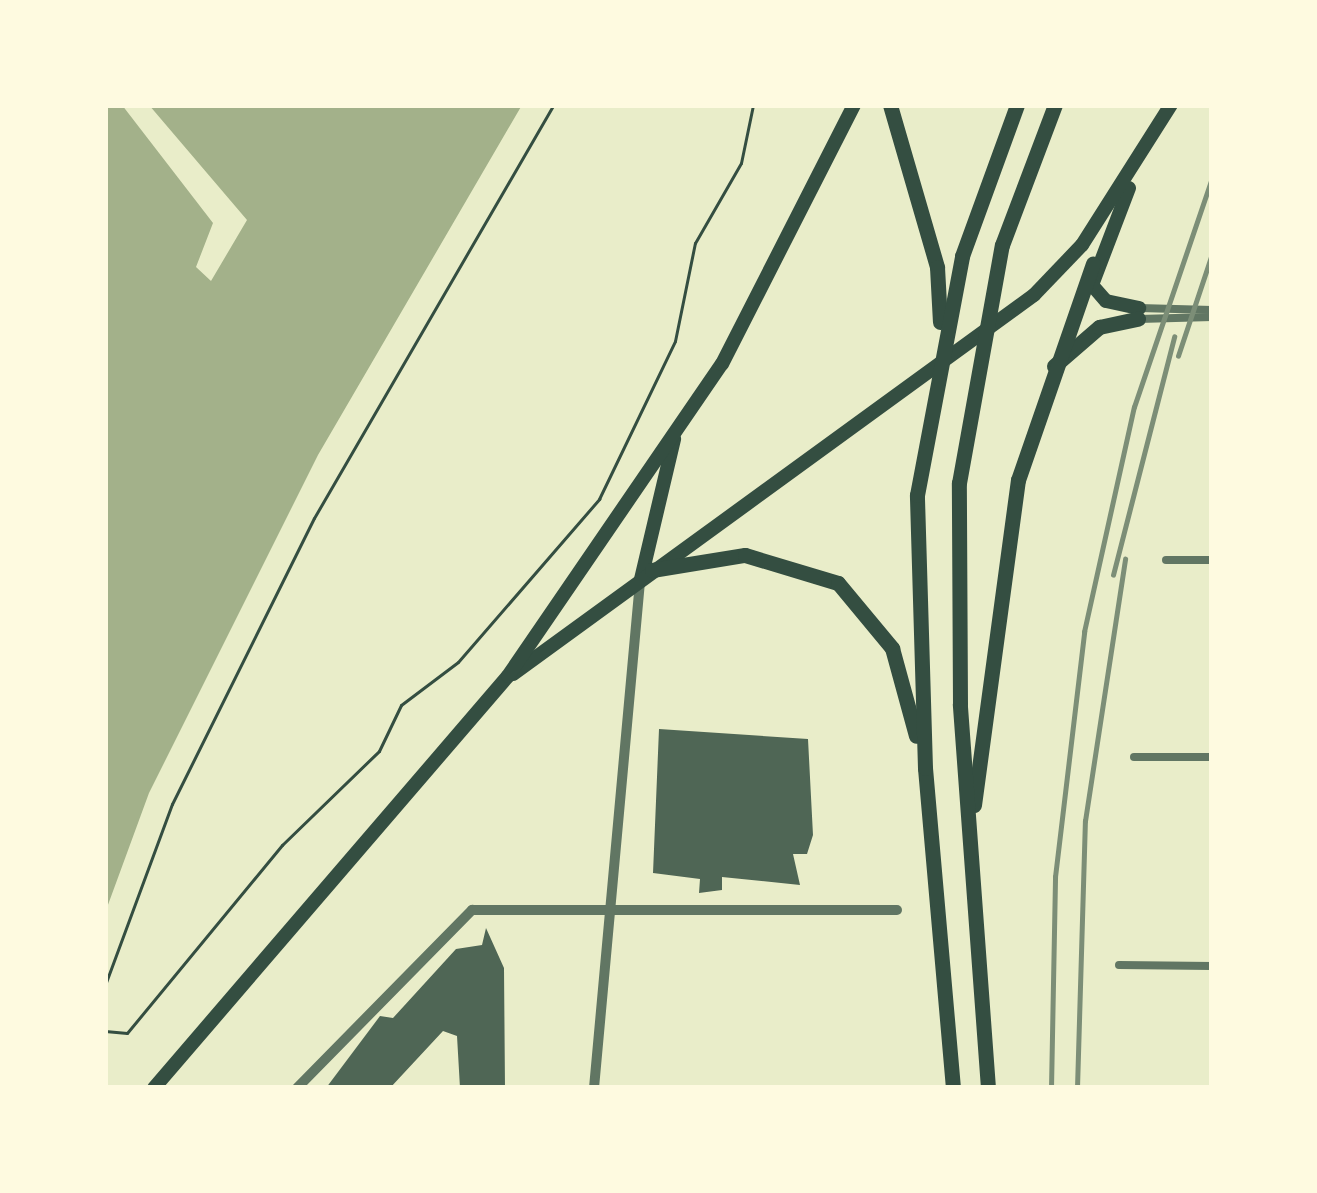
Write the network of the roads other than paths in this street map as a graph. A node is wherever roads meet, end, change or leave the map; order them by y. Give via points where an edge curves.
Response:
1 (854, 105) edge
2 (890, 105) edge
3 (1017, 105) edge
4 (1055, 105) edge
5 (1171, 105) edge
6 (1147, 151) junction
7 (1093, 264) junction
8 (1138, 313) junction
9 (1209, 313) edge
10 (940, 350) junction
11 (1043, 384) junction
12 (676, 434) junction
13 (1166, 560) dead end
14 (1212, 560) edge
15 (646, 574) junction
16 (508, 676) junction
17 (1134, 757) dead end
18 (1212, 758) edge
19 (925, 768) junction
20 (969, 838) junction
21 (897, 910) dead end
22 (602, 916) junction
23 (1119, 965) dead end
24 (1212, 966) edge
25 (154, 1088) edge
26 (297, 1088) edge
27 (594, 1088) edge
28 (953, 1088) edge
29 (988, 1088) edge

1 - 12 main road
2 - 10 highway via 937,267
3 - 10 highway
4 - 20 highway via 1002,245 959,483
5 - 6 main road
6 - 7 main road
6 - 15 main road via 1034,295
7 - 8 main road via 1100,297
7 - 11 highway
8 - 9 street
8 - 11 highway via 1083,336
10 - 19 highway via 917,495
11 - 20 highway via 1018,480
12 - 15 main road
12 - 16 main road
13 - 14 street
15 - 16 main road
15 - 19 highway via 765,557 849,592 892,648
15 - 22 street
16 - 25 main road
17 - 18 street
19 - 28 highway
20 - 29 highway
21 - 22 street
22 - 26 street via 463,913
22 - 27 street
23 - 24 street

